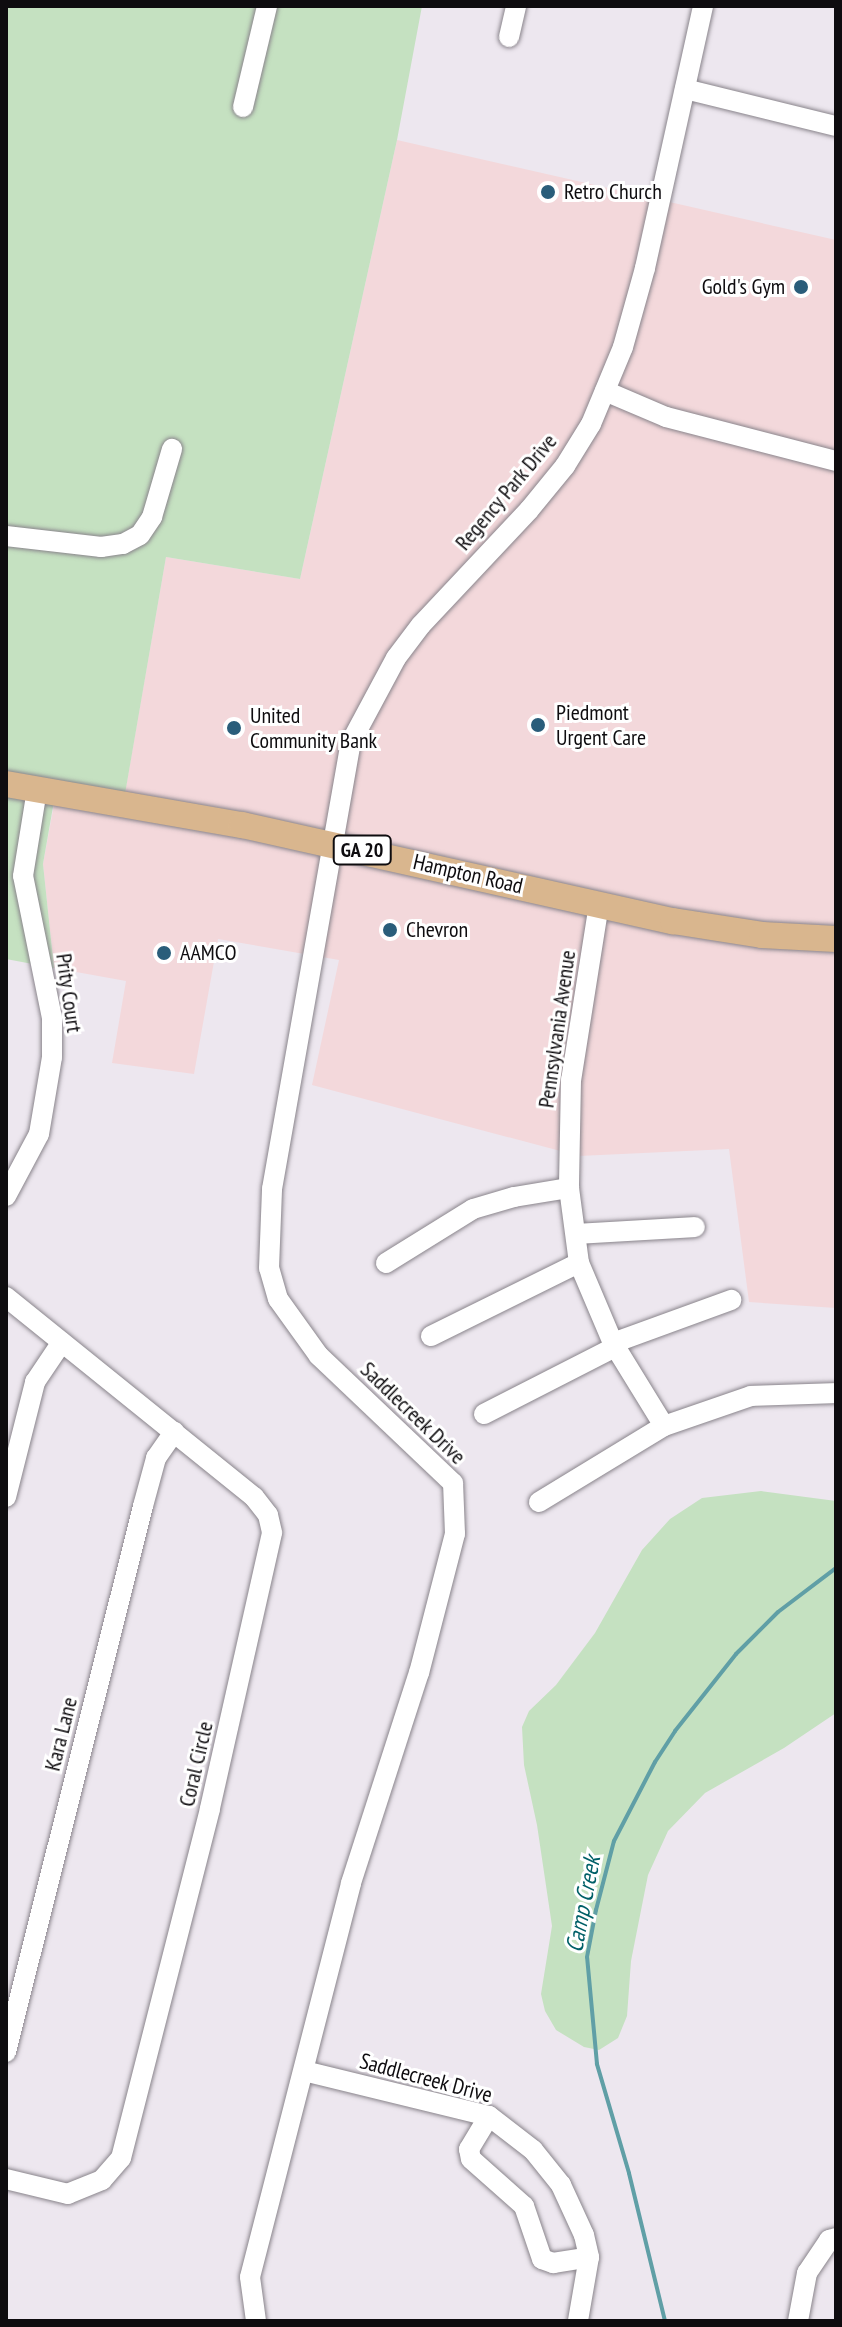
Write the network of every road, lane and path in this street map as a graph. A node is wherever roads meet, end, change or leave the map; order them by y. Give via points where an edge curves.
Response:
1 (267, 6) edge
2 (516, 6) edge
3 (703, 6) edge
4 (509, 37) dead end
5 (685, 89) junction
6 (243, 107) dead end
7 (836, 126) edge
8 (605, 391) junction
9 (172, 449) dead end
10 (836, 461) edge
11 (6, 536) edge
12 (6, 784) edge
13 (37, 790) junction
14 (333, 844) junction
15 (599, 904) junction
16 (836, 939) edge
17 (569, 1188) junction
18 (6, 1196) edge
19 (695, 1227) dead end
20 (577, 1234) junction
21 (386, 1263) dead end
22 (579, 1263) junction
23 (6, 1297) edge
24 (731, 1300) dead end
25 (431, 1336) dead end
26 (62, 1342) junction
27 (614, 1345) junction
28 (836, 1393) edge
29 (484, 1414) dead end
30 (664, 1426) junction
31 (174, 1432) junction
32 (6, 1497) edge
33 (539, 1502) dead end
34 (6, 2052) edge
35 (304, 2071) junction
36 (489, 2116) junction
37 (6, 2179) edge
38 (836, 2238) edge
39 (589, 2257) junction
40 (256, 2321) edge
41 (578, 2321) edge
42 (798, 2321) edge

1 - 6 street
2 - 4 street
3 - 5 street, Regency Park Drive
5 - 7 street
5 - 8 street, Regency Park Drive via 645,268
8 - 10 street via 666,417
8 - 14 street, Regency Park Drive via 565,466 421,625 378,688 351,742
9 - 11 street via 152,517 140,535 123,544 101,547
12 - 13 main road, Hampton Road / GA 20
13 - 14 main road, Hampton Road / GA 20
13 - 18 street, Prity Court via 23,876 52,1018 52,1057 39,1134
14 - 15 main road, Hampton Road / GA 20
14 - 35 street, Saddlecreek Drive via 272,1189 269,1268 278,1299 319,1356 453,1483 455,1534 419,1673 351,1883
15 - 16 main road, Hampton Road / GA 20 via 762,935
15 - 17 street, Pennsylvania Avenue via 571,1080
17 - 20 street, Pennsylvania Avenue
17 - 21 street via 473,1209
19 - 20 street
20 - 22 street, Pennsylvania Avenue
22 - 25 street
22 - 27 street, Pennsylvania Avenue
23 - 26 street, Coral Circle
24 - 27 street
26 - 31 street, Coral Circle
26 - 32 street via 35,1382
27 - 29 street
27 - 30 street, Pennsylvania Avenue
28 - 30 street via 751,1396
30 - 33 street
31 - 34 street, Kara Lane via 156,1458
31 - 37 street, Coral Circle via 254,1497 268,1515 270,1553 121,2158 102,2180 68,2194
35 - 36 street, Saddlecreek Drive
35 - 40 street, Saddlecreek Drive via 250,2277
36 - 39 street, Saddlecreek Drive via 533,2150 561,2185
36 - 39 street via 469,2149 471,2159 524,2206 542,2259 553,2263
38 - 42 street via 829,2240 807,2273
39 - 41 street, Saddlecreek Drive

